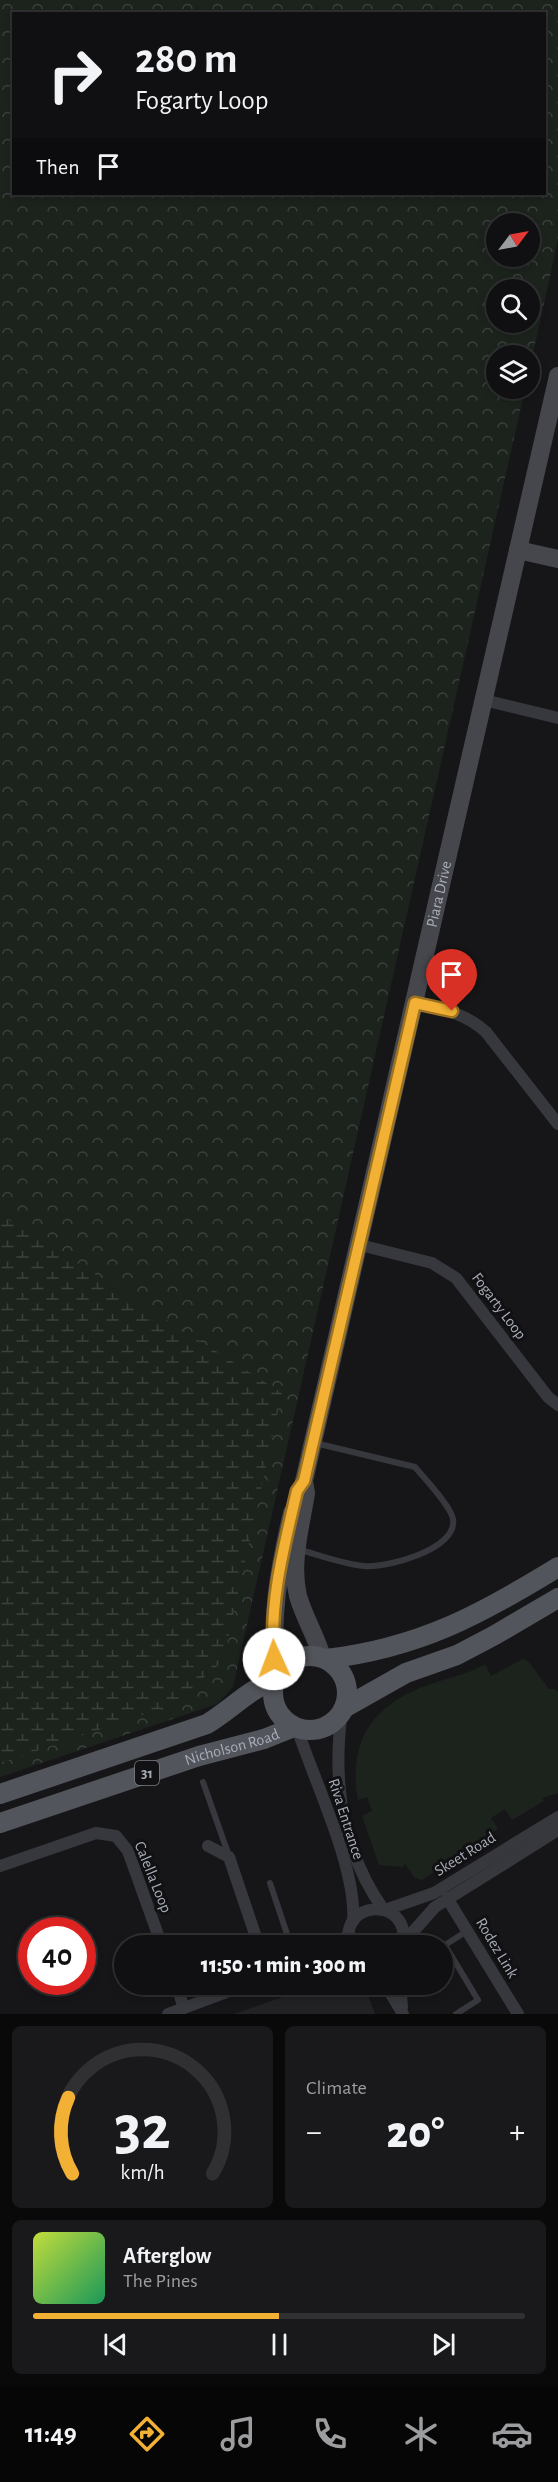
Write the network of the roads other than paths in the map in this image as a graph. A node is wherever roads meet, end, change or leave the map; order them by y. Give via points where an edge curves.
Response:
1 (557, 385) edge
2 (518, 550) junction
3 (558, 559) edge
4 (484, 700) junction
5 (558, 718) edge
6 (415, 1003) junction
7 (558, 1124) edge
8 (360, 1245) junction
9 (558, 1406) edge
10 (313, 1443) junction
11 (304, 1481) junction
12 (297, 1549) junction
13 (558, 1567) edge
14 (558, 1598) edge
15 (324, 1658) junction
16 (275, 1678) junction
17 (343, 1709) junction
18 (296, 1728) junction
19 (203, 1782) dead end
20 (0, 1794) edge
21 (558, 1817) edge
22 (0, 1823) edge
23 (558, 1830) edge
24 (208, 1846) dead end
25 (229, 1857) junction
26 (0, 1866) edge
27 (270, 1883) dead end
28 (447, 1898) junction
29 (384, 1910) junction
30 (353, 1922) junction
31 (467, 1931) junction
32 (158, 1935) edge
33 (255, 1935) edge
34 (287, 1935) edge
35 (350, 1935) edge
36 (402, 1935) edge
37 (410, 1935) edge
38 (180, 1995) edge
39 (219, 1995) edge
40 (392, 1995) edge
41 (401, 1995) edge
42 (184, 2008) junction
43 (403, 2013) edge
44 (168, 2014) edge
45 (456, 2014) edge
46 (518, 2014) edge

1 - 2 street, Piara Drive
2 - 3 street
2 - 4 street, Piara Drive
4 - 5 street
4 - 6 street, Piara Drive
6 - 7 street via 473,1019
6 - 8 street, Piara Drive
8 - 9 street, Fogarty Loop via 432,1263 451,1274
8 - 10 street, Piara Drive
10 - 11 street, Piara Drive
10 - 12 lane via 416,1467 453,1516 453,1528 444,1542 391,1564 365,1566
11 - 12 street, Piara Drive via 306,1493
11 - 16 street, Piara Drive via 297,1491 278,1571 273,1642
12 - 15 street, Piara Drive via 298,1597
13 - 15 main road, 31 via 489,1610 434,1634 361,1654
14 - 17 main road, 31 via 495,1635 406,1673
15 - 16 main road, 31 via 292,1659
15 - 17 main road via 343,1676 347,1692
16 - 18 main road via 272,1695 277,1711
16 - 20 main road, Nicholson Road / 31 via 207,1724
17 - 18 main road, 31 via 321,1729
17 - 29 street, Riva Entrance via 338,1753 341,1811 360,1870
18 - 22 main road, Nicholson Road / 31 via 198,1756
18 - 30 street, Riva Entrance via 346,1874
19 - 25 lane
21 - 29 street, Skeet Road via 434,1893
23 - 28 street, Skeet Road
24 - 25 street
25 - 33 street
26 - 32 street, Calella Loop via 96,1833 116,1836 128,1851
27 - 34 lane
28 - 31 street, Rodez Link
28 - 37 street, Skeet Road
29 - 30 street, Skeet Road via 366,1911
29 - 36 street, Riva Entrance via 400,1923
30 - 35 street
31 - 45 lane via 445,1945 478,2000
31 - 46 street, Rodez Link
38 - 42 street
39 - 42 street
40 - 43 street
41 - 43 street
42 - 44 street

